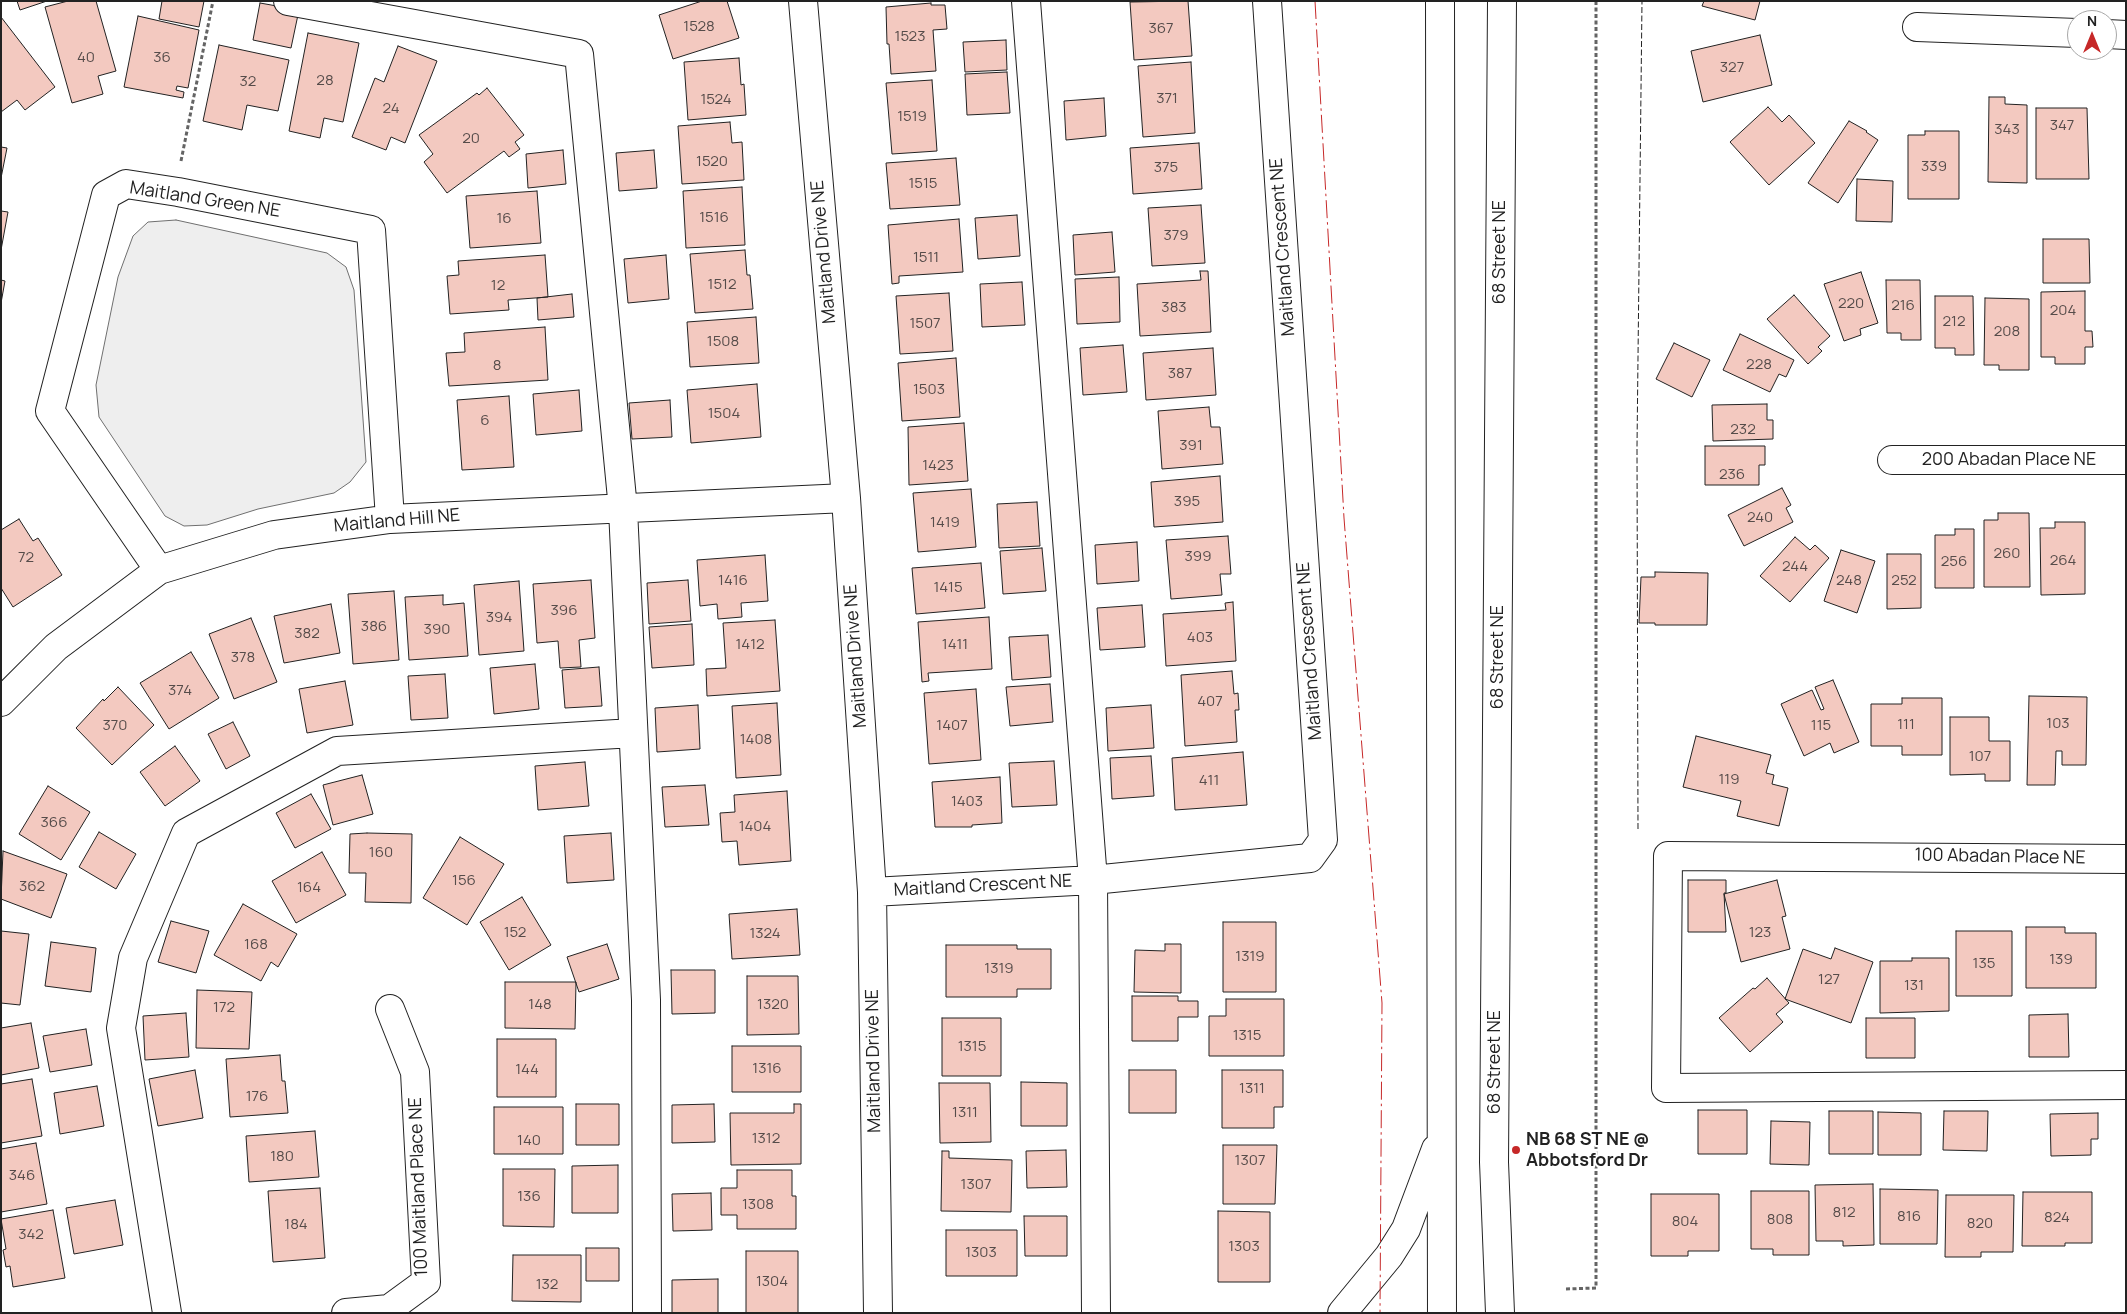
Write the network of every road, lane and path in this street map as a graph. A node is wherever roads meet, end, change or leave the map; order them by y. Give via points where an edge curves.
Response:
1 (213, 1) edge
2 (288, 1) edge
3 (803, 1) edge
4 (1026, 1) edge
5 (1267, 1) edge
6 (1440, 1) edge
7 (1502, 1) edge
8 (1596, 1) edge
9 (1917, 27) dead end
10 (2067, 33) edge
11 (178, 192) junction
12 (1892, 460) dead end
13 (2126, 460) edge
14 (846, 498) junction
15 (623, 509) junction
16 (390, 519) junction
17 (159, 570) junction
18 (1, 702) edge
19 (633, 733) junction
20 (2126, 859) edge
21 (1092, 880) junction
22 (872, 892) junction
23 (390, 1009) dead end
24 (2126, 1085) edge
25 (1441, 1133) junction
26 (1566, 1289) dead end
27 (167, 1313) edge
28 (346, 1313) edge
29 (648, 1313) edge
30 (878, 1313) edge
31 (1096, 1313) edge
32 (1342, 1313) edge
33 (1442, 1313) edge
34 (1500, 1313) edge

1 - 11 path via 182,149
2 - 15 street via 579,54
3 - 14 street, Maitland Drive NE
4 - 21 street
5 - 21 street, Maitland Crescent NE via 1322,840 1310,858
6 - 25 street
7 - 34 street, 68 Street NE via 1494,1162
8 - 26 path via 1596,1288
9 - 10 street
11 - 16 street, Maitland Green NE via 371,230
11 - 17 street, Maitland Green NE via 126,184 106,195 50,411
12 - 13 street, 200 Abadan Place NE
14 - 15 street, Maitland Hill NE
14 - 22 street, Maitland Drive NE
15 - 16 street, Maitland Hill NE
15 - 19 street
16 - 17 street, Maitland Hill NE via 274,534
17 - 18 street, Maitland Hill NE via 56,647
19 - 27 street via 337,750 186,833 134,958 120,1028
19 - 29 street via 646,1000
20 - 24 street, 100 Abadan Place NE via 1668,856 1666,1088
21 - 22 street, Maitland Crescent NE
21 - 31 street
22 - 30 street, Maitland Drive NE
23 - 28 street, 100 Maitland Place NE via 415,1072 426,1282 389,1309
25 - 32 street via 1406,1229 1390,1256
25 - 33 street

